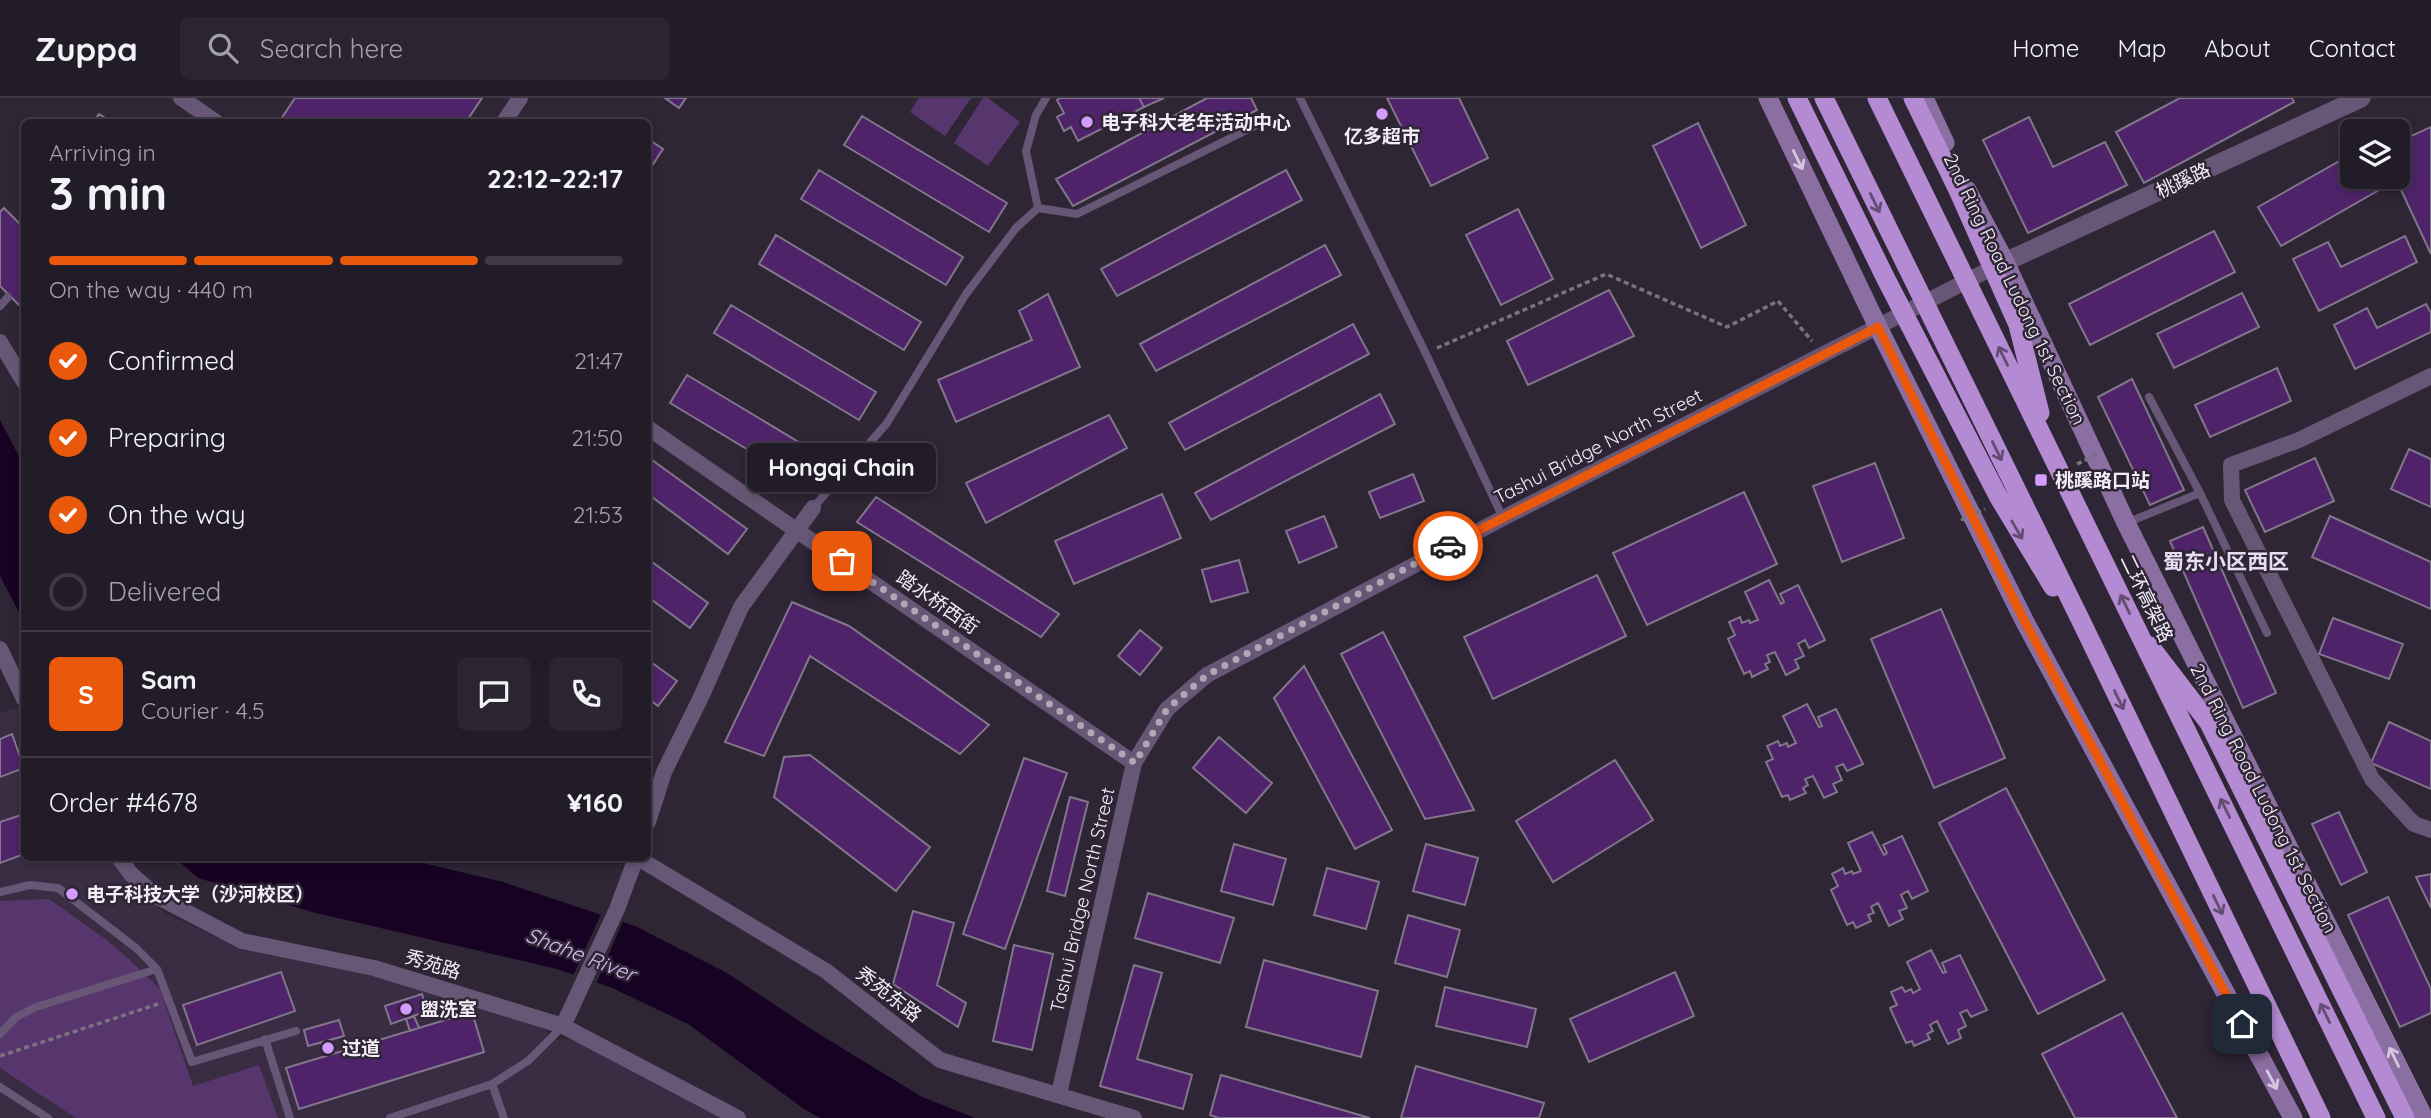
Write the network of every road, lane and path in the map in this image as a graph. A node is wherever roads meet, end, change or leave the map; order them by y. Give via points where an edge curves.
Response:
1 (181, 98) edge
2 (520, 98) edge
3 (1046, 98) edge
4 (1300, 98) edge
5 (1768, 98) edge
6 (1797, 98) edge
7 (1824, 98) edge
8 (1877, 98) edge
9 (1913, 98) edge
10 (1924, 98) edge
11 (2361, 98) edge
12 (212, 119) edge
13 (505, 119) edge
14 (1263, 122) dead end
15 (1038, 208) junction
16 (2005, 262) junction
17 (8, 297) dead end
18 (0, 306) edge
19 (1878, 327) junction
20 (0, 342) edge
21 (1426, 354) junction
22 (1824, 355) junction
23 (2431, 376) edge
24 (21, 377) edge
25 (2149, 397) dead end
26 (651, 430) edge
27 (2050, 452) junction
28 (2200, 493) junction
29 (813, 508) joint
30 (1503, 517) junction
31 (2126, 523) junction
32 (797, 530) junction
33 (2082, 623) junction
34 (2137, 629) junction
35 (2267, 633) dead end
36 (0, 649) edge
37 (21, 693) edge
38 (1135, 763) junction
39 (651, 813) edge
40 (2431, 830) edge
41 (121, 861) edge
42 (636, 861) edge
43 (642, 861) edge
44 (0, 892) edge
45 (157, 969) junction
46 (170, 1000) junction
47 (563, 1026) junction
48 (296, 1031) dead end
49 (0, 1034) edge
50 (265, 1040) junction
51 (0, 1056) edge
52 (492, 1084) junction
53 (0, 1087) edge
54 (1059, 1094) junction
55 (48, 1118) edge
56 (290, 1118) edge
57 (390, 1118) edge
58 (504, 1118) edge
59 (738, 1118) edge
60 (1134, 1118) edge
61 (2293, 1118) edge
62 (2321, 1118) edge
63 (2376, 1118) edge
64 (2405, 1118) edge
65 (2424, 1118) edge

1 - 12 street
2 - 13 street
3 - 15 lane via 1026,151
4 - 21 lane
5 -> 19 main road
6 -> 33 highway, bridge via 1998,496 2045,577
7 -> 33 highway, bridge
27 -> 8 highway, 二环高架路, bridge
9 - 27 highway, bridge via 2018,325
10 - 16 main road, 2nd Ring Road Ludong 1st Section
11 - 16 street, 桃蹊路
14 - 15 lane via 1077,214
15 - 29 lane via 1016,228 966,294 887,424
16 - 19 street, Tashui Bridge North Street
16 - 31 main road, 2nd Ring Road Ludong 1st Section
17 - 18 lane
19 - 22 street, Tashui Bridge North Street
19 -> 61 main road via 2025,622
20 - 24 street
21 - 22 path via 1606,274 1727,327 1778,301
21 - 30 lane
22 - 30 street, Tashui Bridge North Street
23 - 40 street via 2298,440 2231,465 2232,500 2372,779 2414,824
25 - 28 lane
26 - 32 street, 踏水桥西街
34 -> 27 highway, 二环高架路, bridge
28 - 31 lane
28 - 35 lane
29 - 32 street
30 - 38 street, Tashui Bridge North Street via 1207,675 1167,709
65 -> 31 main road, 2nd Ring Road Ludong 1st Section
32 - 38 street, 踏水桥西街
32 - 39 street via 741,607 664,772
33 -> 62 highway, bridge
63 -> 34 highway, 二环高架路, bridge
34 - 64 highway, bridge via 2209,723
36 - 37 street
38 - 54 street, Tashui Bridge North Street
41 - 47 street, 秀苑路 via 156,896 242,941 374,968
42 - 47 street
43 - 54 street, 秀苑东路 via 826,971 940,1060
44 - 45 lane via 30,885 58,888
45 - 46 lane
45 - 49 lane via 36,1007 16,1017
46 - 50 lane via 192,1062
46 - 51 path
47 - 52 lane via 528,1061
47 - 59 street, 秀苑路
48 - 50 lane
50 - 56 lane
52 - 57 lane
52 - 58 lane
53 - 55 lane
54 - 60 street, 秀苑东路

